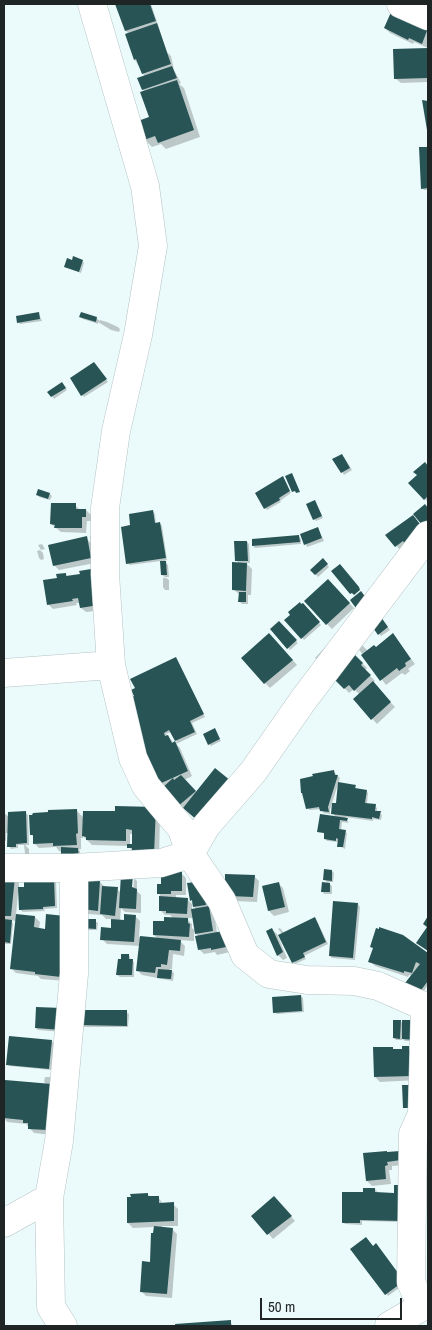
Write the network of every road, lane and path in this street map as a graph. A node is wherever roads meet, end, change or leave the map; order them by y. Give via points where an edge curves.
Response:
1 (92, 4) edge
2 (401, 4) edge
3 (428, 16) edge
4 (428, 535) edge
5 (111, 665) junction
6 (4, 673) edge
7 (190, 854) junction
8 (4, 868) edge
9 (74, 868) junction
10 (427, 1007) edge
11 (49, 1198) junction
12 (4, 1223) edge
13 (425, 1305) edge
14 (63, 1326) edge
15 (389, 1326) edge

1 - 5 street via 145,186 153,246 138,335 116,431 105,508 105,574
2 - 3 street
4 - 7 street via 253,772 206,826
5 - 6 street
5 - 7 street via 133,758 146,786 182,830
7 - 9 street via 160,863
7 - 10 street via 222,901 245,955 269,974 378,986
8 - 9 street
9 - 11 street via 74,974 59,1141
10 - 13 street via 422,1114 413,1134 410,1282
11 - 12 street
11 - 14 street via 51,1307
13 - 15 street

